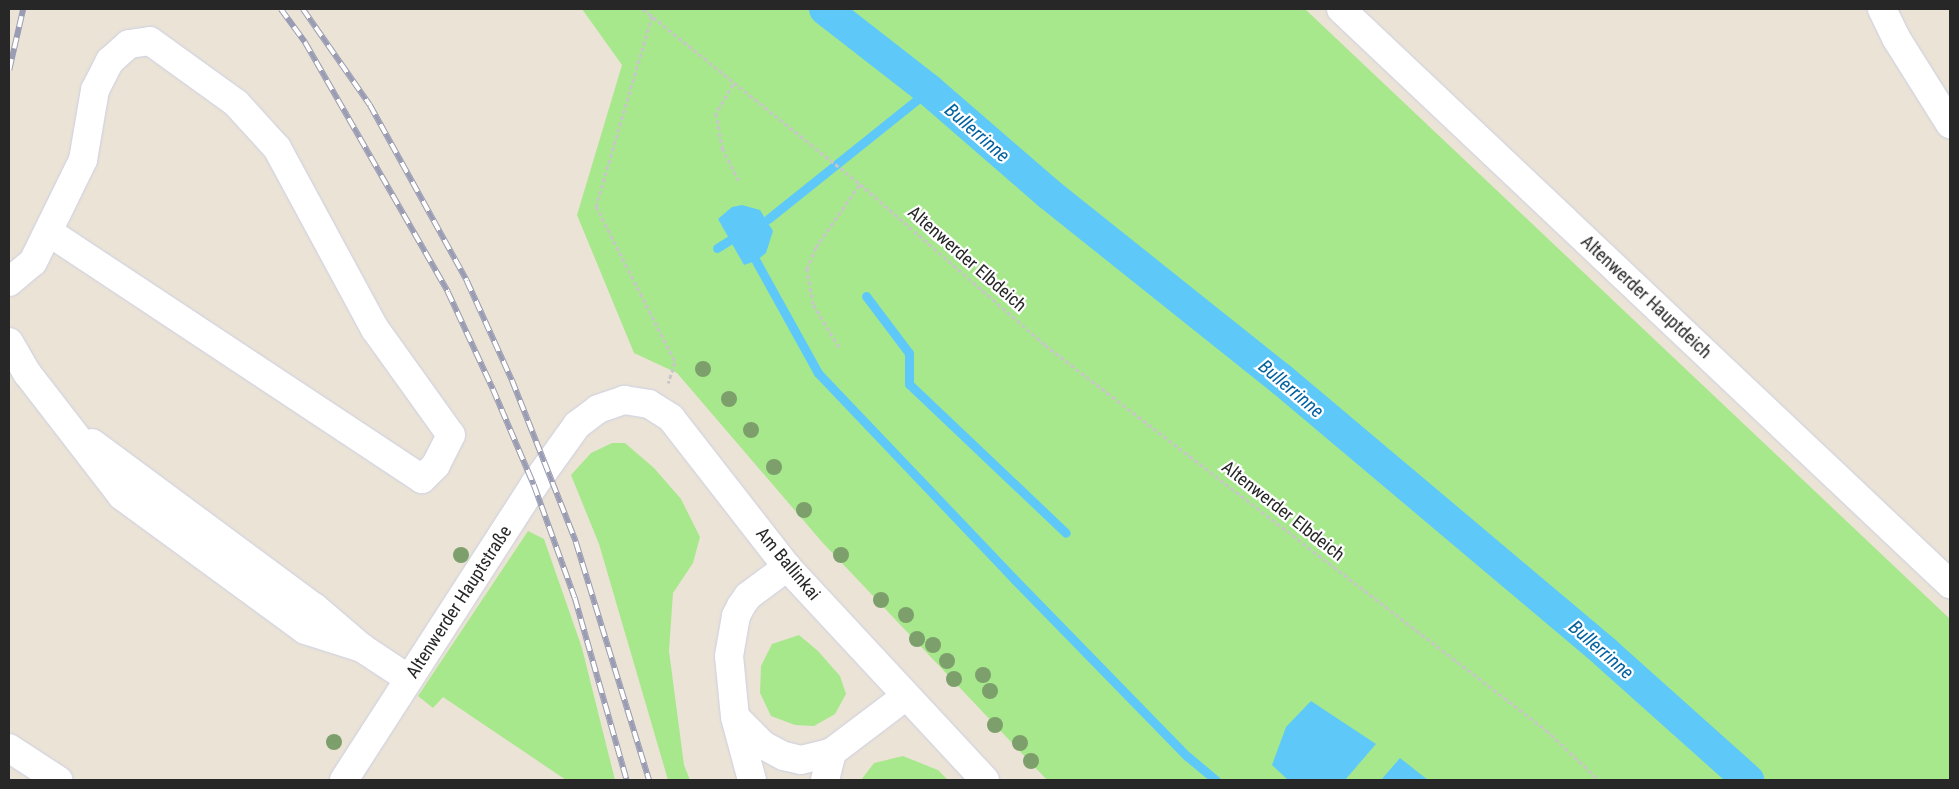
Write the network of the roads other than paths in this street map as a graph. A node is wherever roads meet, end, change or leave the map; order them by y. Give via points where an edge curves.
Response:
1 (1341, 9) edge
2 (1882, 9) edge
3 (1950, 124) edge
4 (50, 233) junction
5 (9, 282) edge
6 (9, 342) edge
7 (577, 426) joint
8 (787, 567) junction
9 (1950, 584) edge
10 (409, 679) junction
11 (906, 696) junction
12 (735, 717) junction
13 (9, 748) edge
14 (832, 752) junction
15 (47, 777) edge
16 (344, 780) edge
17 (752, 780) edge
18 (825, 780) edge
19 (985, 780) edge

1 - 9 street, Altenwerder Hauptdeich
2 - 3 street via 1896,38
4 - 4 street via 84,160 98,82 110,61 129,44 150,41 236,103 277,148 375,329 451,435 436,465 422,480
4 - 5 street via 33,262
6 - 10 street via 66,424 314,607 362,648
7 - 8 street, Am Ballinkai via 598,409 624,400 637,400 660,410 680,428
7 - 10 street, Altenwerder Hauptstraße via 529,493
8 - 11 street, Am Ballinkai
8 - 12 street via 748,596 736,616 729,656
10 - 16 street, Altenwerder Hauptstraße
11 - 14 street
11 - 19 street, Am Ballinkai
12 - 14 street via 763,745 784,756 801,760
12 - 17 street
13 - 15 street
14 - 18 street

